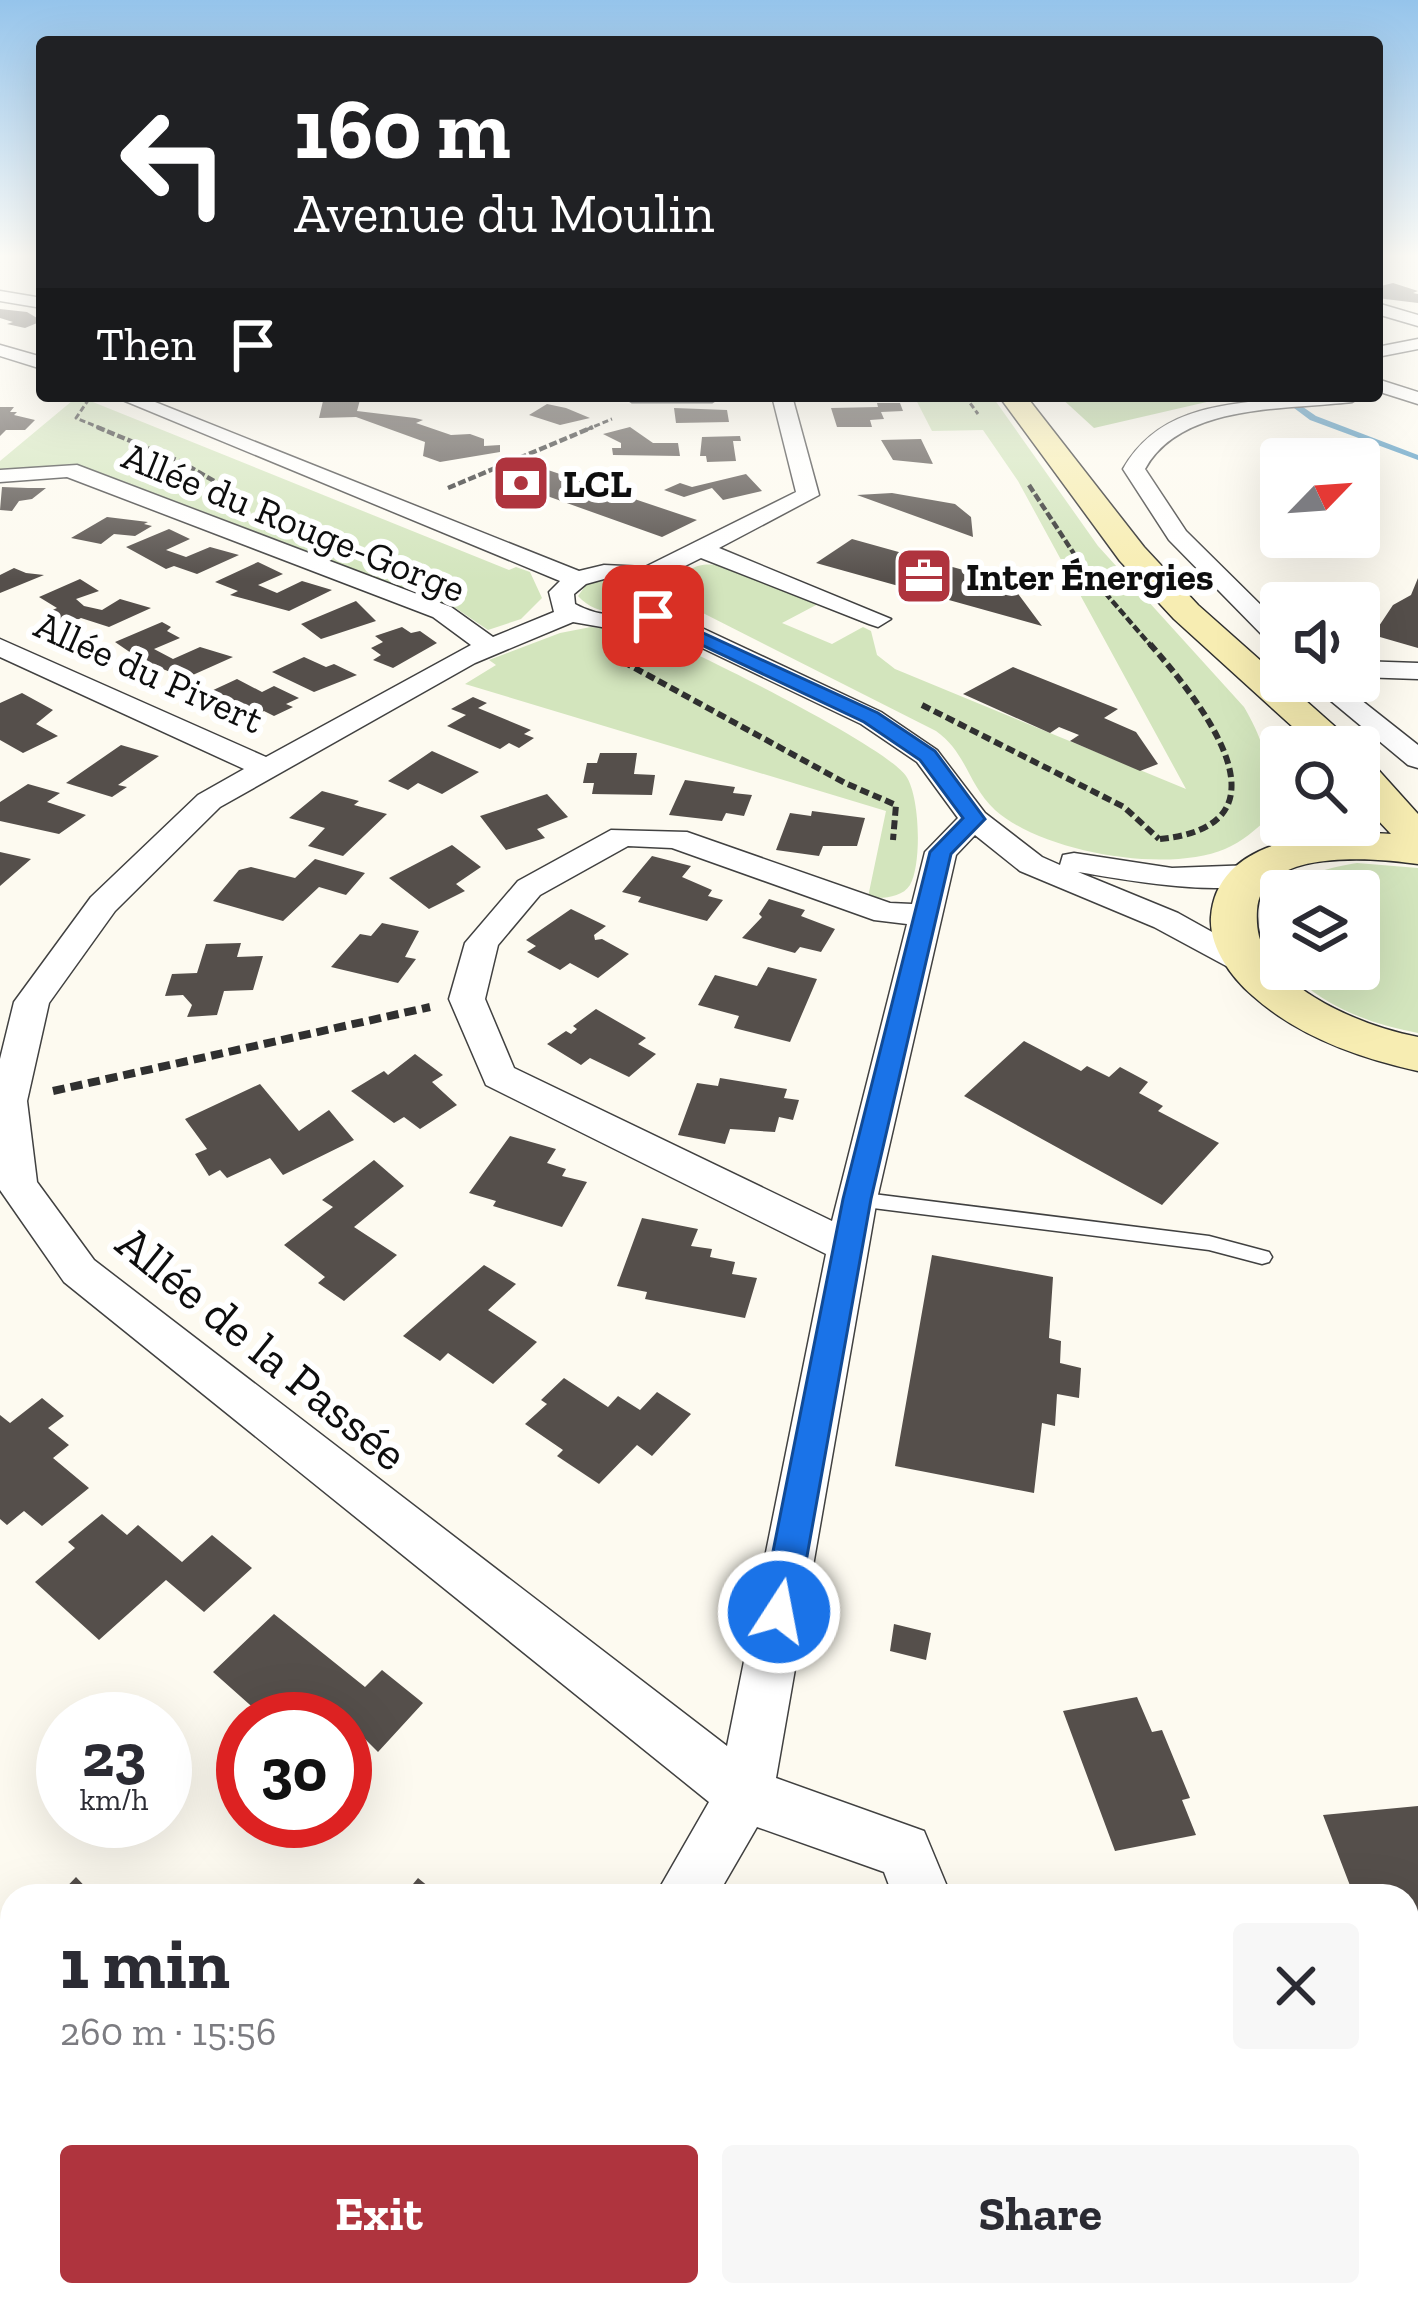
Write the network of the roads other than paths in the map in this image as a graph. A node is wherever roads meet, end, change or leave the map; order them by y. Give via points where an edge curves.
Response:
1 (1383, 389) edge
2 (1418, 398) edge
3 (142, 402) edge
4 (784, 402) edge
5 (1017, 402) edge
6 (1299, 402) edge
7 (0, 476) edge
8 (702, 550) junction
9 (648, 575) junction
10 (574, 596) junction
11 (653, 616) junction
12 (1260, 618) edge
13 (878, 619) dead end
14 (0, 647) edge
15 (490, 647) junction
16 (32, 662) junction
17 (1248, 668) junction
18 (1380, 670) edge
19 (1418, 671) edge
20 (0, 675) edge
21 (1346, 702) edge
22 (1277, 726) edge
23 (1314, 726) edge
24 (1418, 759) edge
25 (265, 767) junction
26 (1380, 799) edge
27 (974, 819) junction
28 (1418, 835) edge
29 (1293, 846) edge
30 (1358, 846) edge
31 (1418, 851) edge
32 (1253, 875) junction
33 (926, 915) junction
34 (1254, 970) junction
35 (1343, 1032) junction
36 (1418, 1054) edge
37 (1418, 1094) edge
38 (857, 1199) junction
39 (848, 1247) junction
40 (1262, 1257) dead end
41 (745, 1795) junction
42 (691, 1884) edge
43 (917, 1884) edge

1 - 2 street
3 - 10 street
4 - 8 street via 808,495
5 - 17 main road via 1132,554
6 - 12 street via 1178,424 1148,444 1134,470 1165,520
7 - 15 street, Allée du Rouge-Gorge via 68,470 442,612
8 - 9 street
8 - 13 street
9 - 10 street via 604,572
9 - 11 street via 673,594
10 - 11 street via 602,622
10 - 15 street, Allée de la Passée
11 - 27 street via 871,718 928,756
14 - 16 street, Allée du Pivert
15 - 25 street, Allée de la Passée
16 - 20 street
16 - 25 street, Allée du Pivert
17 - 22 main road
17 - 23 main road
18 - 19 street
21 - 24 street
25 - 41 street, Allée de la Passée via 208,801 103,904 32,1002 8,1100 17,1185 79,1271
26 - 28 main road
27 - 32 street via 1063,860 1125,873
27 - 33 street via 941,852
27 - 34 street via 1031,864 1166,920
29 - 32 main road
30 - 31 main road
32 - 34 main road via 1235,902 1235,935
33 - 38 street
33 - 39 street via 886,913 676,839 622,836 529,887 482,943 467,998 499,1076
34 - 35 main road via 1291,1004
35 - 36 main road
35 - 37 main road
38 - 39 street
38 - 40 lane via 1209,1243
39 - 41 street
41 - 42 street
41 - 43 street, Allée de la Passée via 904,1851

